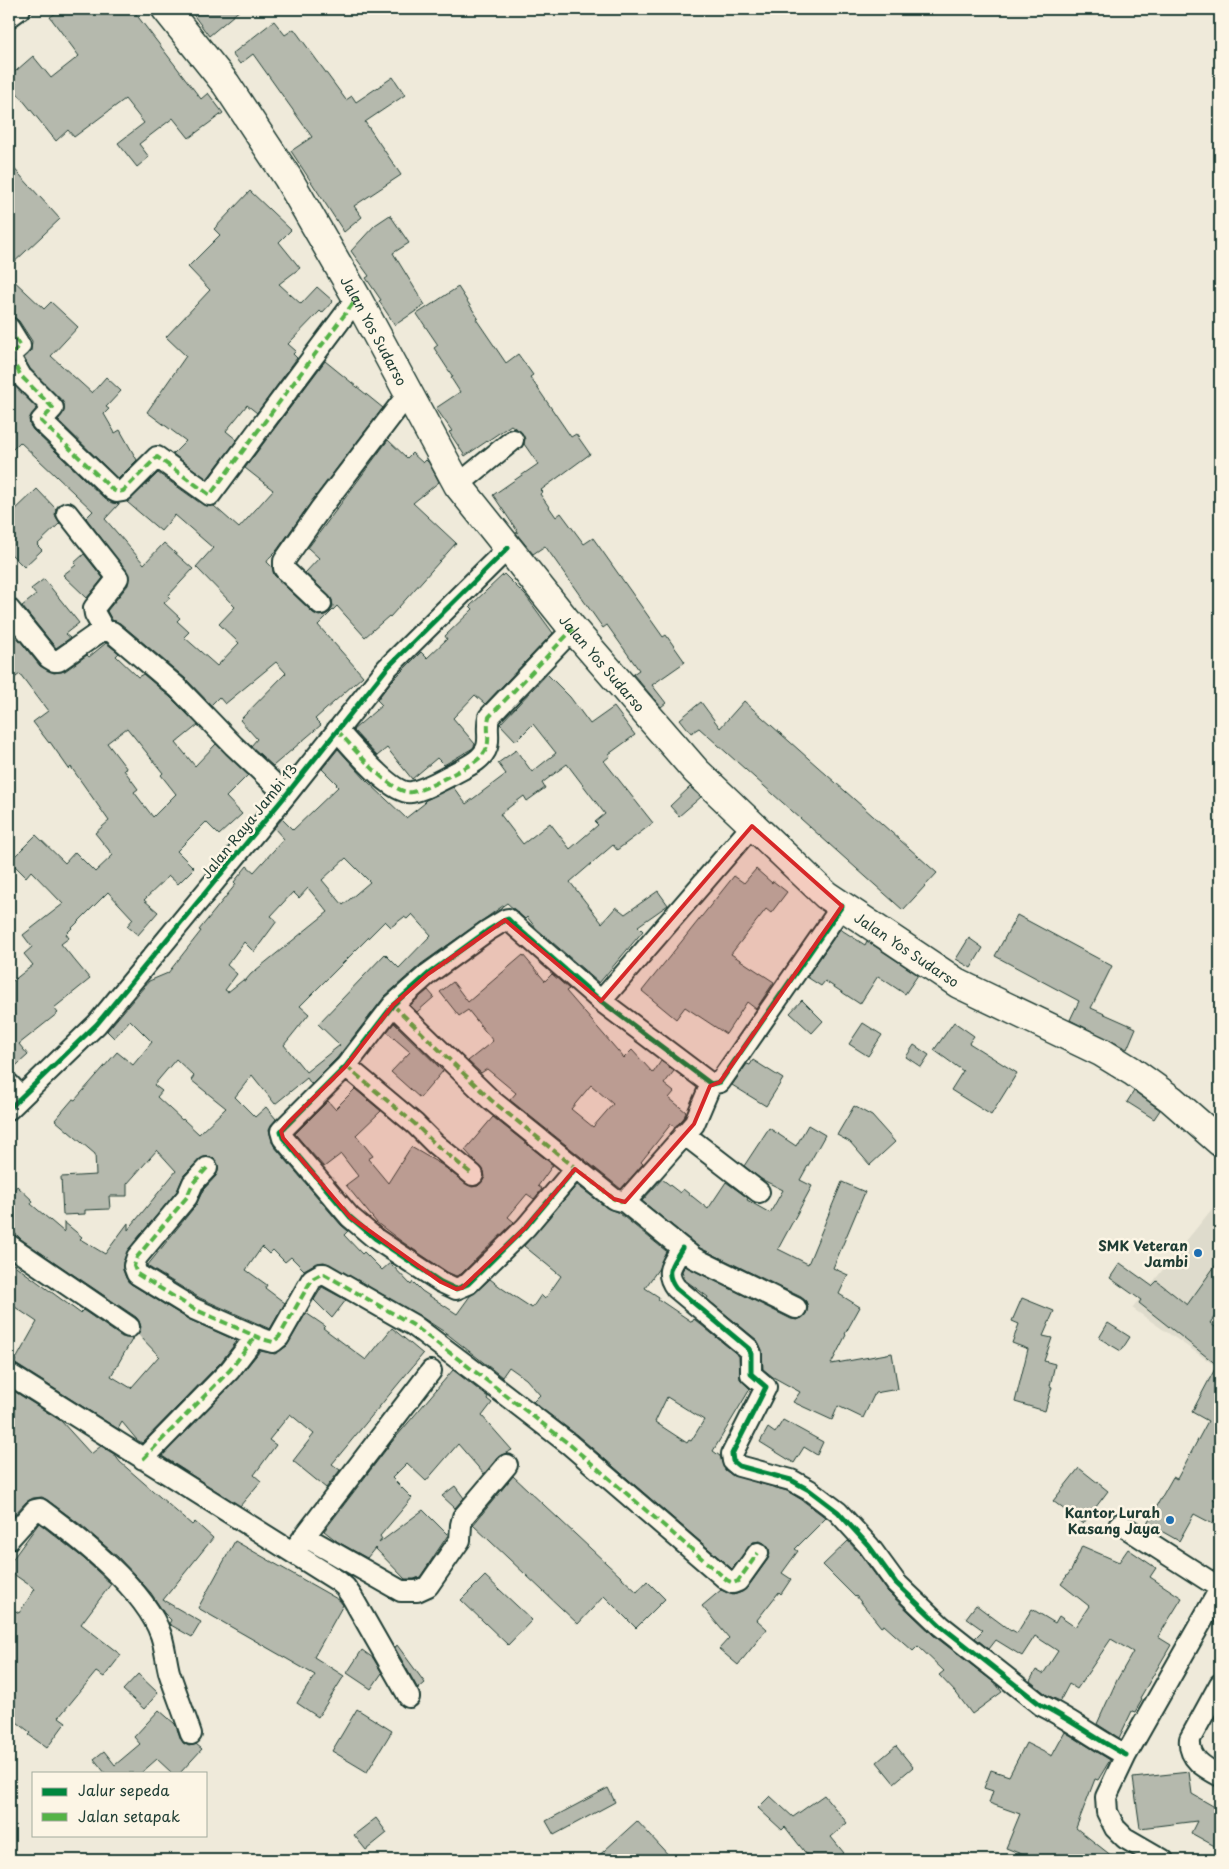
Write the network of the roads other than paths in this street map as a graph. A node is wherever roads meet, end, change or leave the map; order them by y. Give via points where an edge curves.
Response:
1 (20, 9) edge
2 (166, 9) edge
3 (9, 17) edge
4 (356, 298) junction
5 (9, 328) edge
6 (408, 394) junction
7 (513, 440) dead end
8 (458, 485) junction
9 (68, 513) dead end
10 (508, 548) junction
11 (321, 604) dead end
12 (9, 609) edge
13 (573, 629) junction
14 (104, 630) junction
15 (337, 730) junction
16 (286, 795) junction
17 (752, 826) junction
18 (842, 906) junction
19 (600, 1001) junction
20 (393, 1004) junction
21 (346, 1066) junction
22 (711, 1084) junction
23 (13, 1097) edge
24 (684, 1134) junction
25 (1220, 1142) edge
26 (207, 1168) dead end
27 (575, 1169) junction
28 (473, 1176) dead end
29 (760, 1192) dead end
30 (625, 1202) junction
31 (9, 1245) edge
32 (682, 1248) junction
33 (796, 1308) dead end
34 (130, 1327) dead end
35 (256, 1336) junction
36 (432, 1371) dead end
37 (9, 1374) edge
38 (143, 1459) junction
39 (507, 1465) dead end
40 (1120, 1524) dead end
41 (9, 1539) edge
42 (298, 1544) junction
43 (758, 1553) dead end
44 (1220, 1589) edge
45 (1220, 1684) edge
46 (409, 1697) dead end
47 (190, 1734) dead end
48 (1126, 1755) junction
49 (1220, 1776) edge
50 (1163, 1860) edge

1 - 3 street
2 - 4 highway, Jalan Yos Sudarso via 242,107 288,178
4 - 5 street via 210,495 157,457 124,492 114,490 41,421 52,405 21,376 10,357 20,346
4 - 6 highway, Jalan Yos Sudarso
6 - 8 highway, Jalan Yos Sudarso
6 - 11 street via 284,561 286,572
7 - 8 street
8 - 10 highway, Jalan Yos Sudarso
9 - 14 street via 118,578 94,608
10 - 13 highway, Jalan Yos Sudarso
10 - 15 street, Jalan Raya Jambi 13 via 387,668
12 - 14 street via 54,661
13 - 15 street via 489,717 486,726 488,746 482,756 426,787 406,793 392,786
13 - 17 highway, Jalan Yos Sudarso via 696,771
14 - 16 street via 112,632 178,688
15 - 16 street, Jalan Raya Jambi 13
16 - 23 street, Jalan Raya Jambi 13 via 97,1024
17 - 18 highway, Jalan Yos Sudarso
17 - 19 street
18 - 22 street via 720,1082
18 - 25 highway, Jalan Yos Sudarso via 959,984 1101,1052 1132,1071 1171,1099
19 - 20 street via 508,919 428,974
19 - 22 street
20 - 21 street
20 - 27 street via 491,1100
21 - 27 street via 288,1123 282,1131 283,1138 350,1217 376,1238 456,1289 468,1284 526,1227
21 - 28 street
22 - 24 street via 694,1124
24 - 29 street
24 - 30 street
26 - 35 street via 137,1257 134,1270 194,1309
27 - 30 street via 614,1199
30 - 32 street
31 - 34 street
32 - 33 street via 694,1258
32 - 48 street via 670,1270 670,1280 749,1349 751,1374 766,1386 732,1454 733,1461 739,1466 791,1480 838,1512 896,1583 941,1626 1041,1705
35 - 38 street via 230,1370
35 - 43 street via 273,1342 277,1339 312,1279 324,1274 413,1325 486,1380 569,1444 728,1580 738,1581
36 - 42 street
37 - 38 street
38 - 42 street
39 - 42 street via 463,1517 460,1540 428,1586 417,1591 402,1591
40 - 44 street
41 - 47 street via 35,1510 40,1509 99,1557 130,1588 160,1634
42 - 46 street via 345,1587
44 - 48 street
45 - 49 street via 1190,1739 1196,1760
48 - 50 street via 1106,1797 1106,1812 1125,1838

